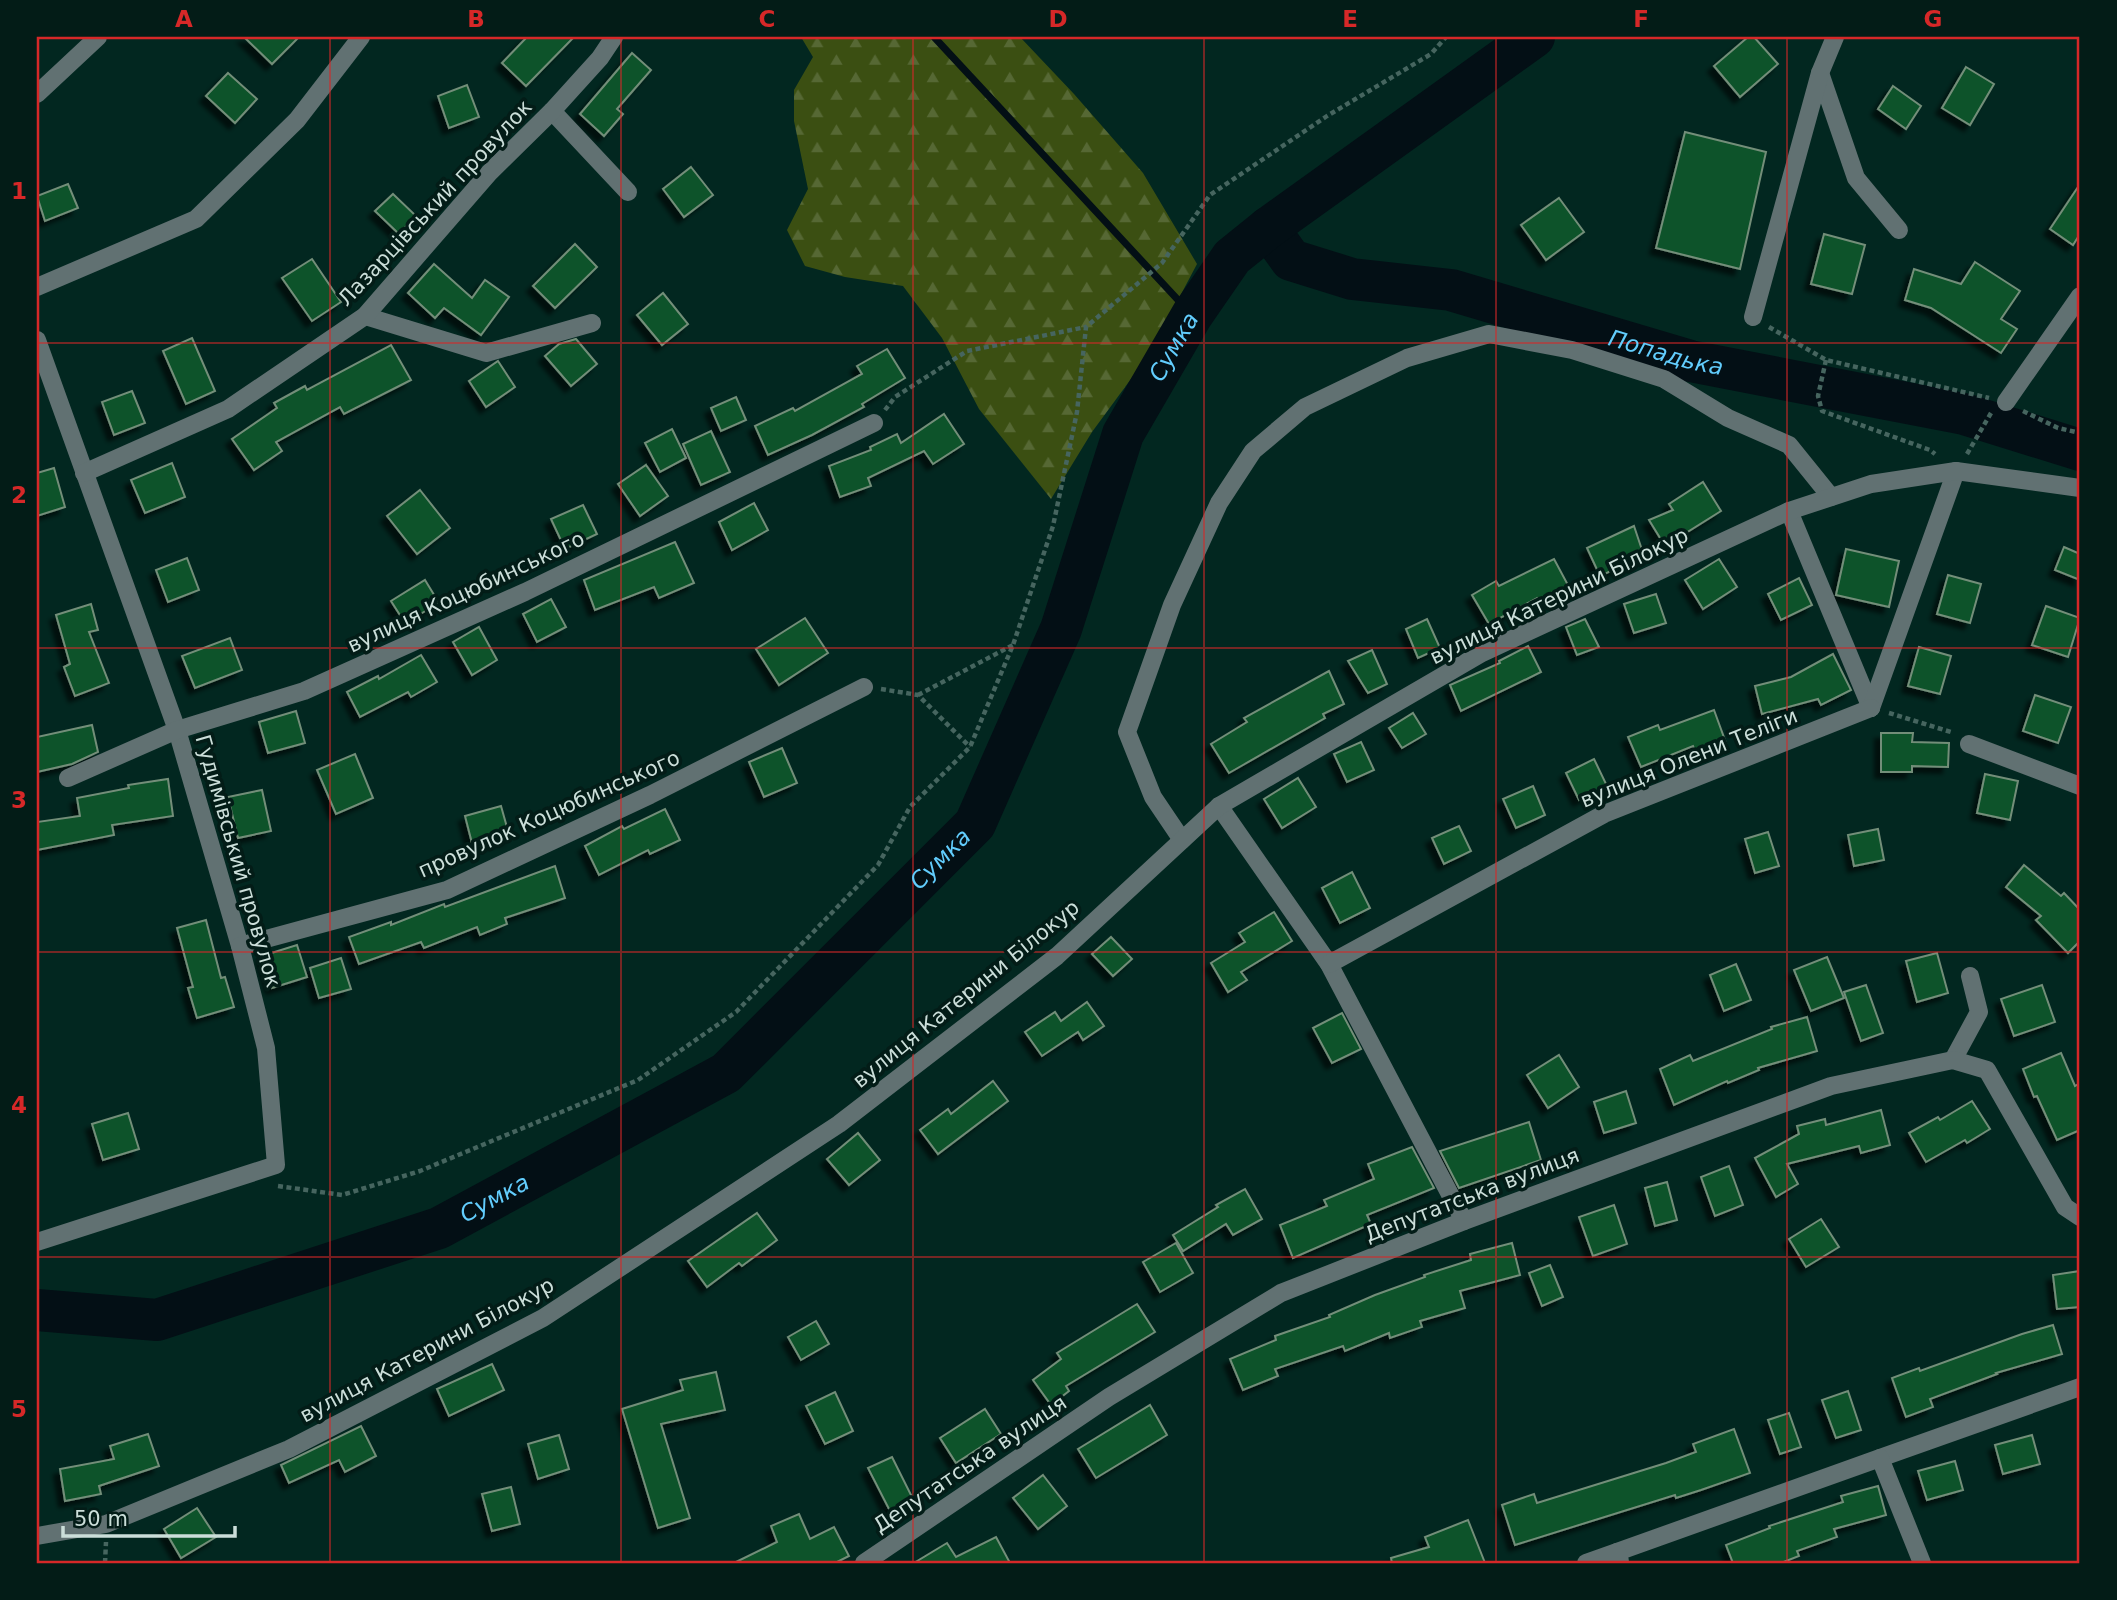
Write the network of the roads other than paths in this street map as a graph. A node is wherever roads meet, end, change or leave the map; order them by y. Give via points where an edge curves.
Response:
1 (98, 37) edge
2 (361, 37) edge
3 (614, 37) edge
4 (1835, 37) edge
5 (1820, 73) junction
6 (37, 94) edge
7 (552, 111) junction
8 (628, 192) dead end
9 (1899, 230) dead end
10 (37, 287) edge
11 (2080, 296) edge
12 (365, 316) junction
13 (1753, 317) road end
14 (592, 323) dead end
15 (37, 340) edge
16 (1998, 407) road end
17 (874, 424) road end
18 (1956, 471) junction
19 (84, 473) junction
20 (2080, 488) edge
21 (1831, 497) junction
22 (1789, 512) junction
23 (864, 687) road end
24 (1871, 708) junction
25 (177, 730) junction
26 (1969, 744) road end
27 (68, 778) dead end
28 (2080, 786) edge
29 (1219, 806) junction
30 (1182, 840) junction
31 (240, 946) junction
32 (1329, 964) junction
33 (1970, 976) dead end
34 (1953, 1060) junction
35 (2080, 1217) edge
36 (1464, 1222) junction
37 (37, 1242) edge
38 (2080, 1387) edge
39 (1880, 1458) junction
40 (37, 1536) edge
41 (1619, 1558) edge
42 (864, 1563) edge
43 (1586, 1563) edge
44 (1922, 1563) edge

1 - 6 street
2 - 10 street via 297,120 196,219
3 - 7 street, Лазарцівський провулок
4 - 5 street
5 - 9 street via 1856,178
5 - 13 street
7 - 8 street
7 - 12 street, Лазарцівський провулок via 489,173
11 - 16 street
12 - 14 street via 486,353
12 - 19 street, Лазарцівський провулок via 228,409
15 - 19 street, Гудимівський провулок
17 - 25 street, вулиця Коцюбинського via 525,592 316,685
18 - 20 street, вулиця Катерини Білокур
18 - 21 street, вулиця Катерини Білокур via 1871,484
18 - 24 street
19 - 25 street, Гудимівський провулок
21 - 22 street, вулиця Катерини Білокур
21 - 30 street via 1789,445 1728,418 1664,379 1572,350 1489,334 1407,358 1305,407 1253,450 1219,503 1172,605 1127,732 1153,797
22 - 24 street
22 - 29 street, вулиця Катерини Білокур via 1482,653
23 - 31 street, провулок Коцюбинського via 447,890
24 - 32 street, вулиця Олени Теліги via 1604,814
25 - 27 street, вулиця Коцюбинського
25 - 31 street, Гудимівський провулок
26 - 28 street
29 - 30 street, вулиця Катерини Білокур
29 - 32 street
30 - 40 street, вулиця Катерини Білокур via 1057,956 839,1124 543,1318 289,1449 106,1524
31 - 37 street, Гудимівський провулок via 266,1048 276,1165
32 - 36 street
33 - 34 street via 1979,1012
34 - 35 street, Депутатська вулиця via 1987,1070 2065,1207
34 - 36 street, Депутатська вулиця via 1831,1086
36 - 42 street, Депутатська вулиця via 1281,1293 1109,1397
38 - 39 street
39 - 41 street
39 - 44 street
41 - 43 street

